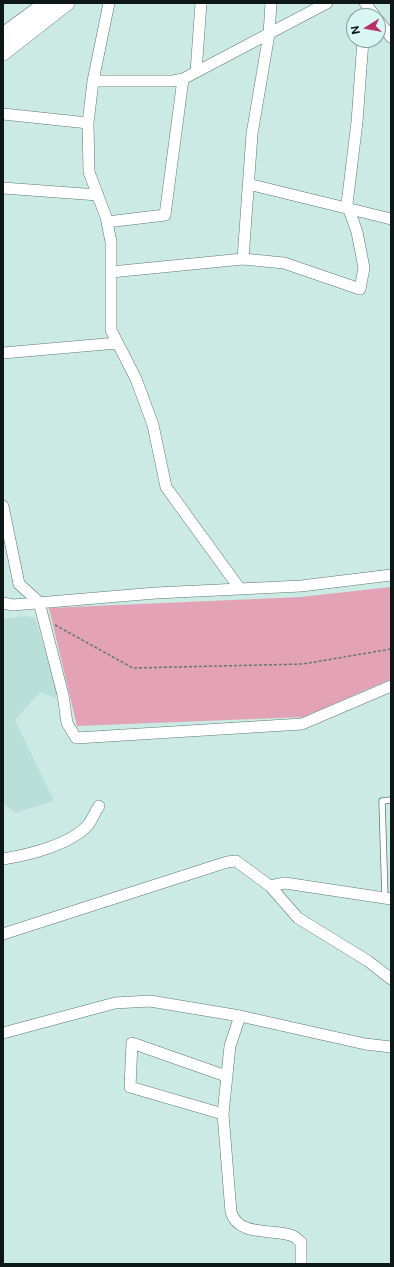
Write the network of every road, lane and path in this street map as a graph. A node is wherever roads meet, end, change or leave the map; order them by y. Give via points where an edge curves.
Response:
1 (47, 3) edge
2 (67, 3) edge
3 (109, 3) edge
4 (201, 3) edge
5 (271, 3) edge
6 (327, 3) edge
7 (4, 34) edge
8 (269, 34) junction
9 (362, 48) edge
10 (3, 55) edge
11 (196, 72) junction
12 (183, 79) junction
13 (93, 81) junction
14 (3, 114) edge
15 (88, 123) junction
16 (248, 184) junction
17 (3, 188) edge
18 (98, 194) junction
19 (348, 209) junction
20 (391, 219) edge
21 (107, 222) junction
22 (243, 259) junction
23 (111, 272) junction
24 (117, 343) junction
25 (3, 353) edge
26 (3, 506) edge
27 (391, 575) edge
28 (240, 589) junction
29 (6, 606) edge
30 (40, 607) junction
31 (391, 649) edge
32 (391, 686) edge
33 (391, 800) edge
34 (99, 806) dead end
35 (3, 859) edge
36 (270, 886) junction
37 (388, 899) edge
38 (3, 934) edge
39 (391, 979) edge
40 (240, 1016) junction
41 (3, 1033) edge
42 (391, 1047) edge
43 (226, 1076) junction
44 (223, 1114) junction
45 (301, 1264) edge

1 - 7 street
2 - 10 street
3 - 13 street
4 - 11 street
5 - 8 street
6 - 8 street
7 - 10 street
8 - 11 street
8 - 16 street via 252,134
9 - 19 street
11 - 12 street
12 - 13 street
12 - 21 street via 165,215
13 - 15 street
14 - 15 street
15 - 18 street via 89,172
16 - 19 street
16 - 22 street
17 - 18 street
18 - 21 street
19 - 20 street
19 - 22 street via 357,232 364,268 360,289 284,263
21 - 23 street via 111,242
22 - 23 street
23 - 24 street via 111,330
24 - 25 street
24 - 28 street via 136,379 153,426 166,487
26 - 30 street via 19,584
27 - 28 street via 301,586
28 - 30 street
29 - 30 street
30 - 31 path via 53,623 133,668 303,664
30 - 32 street via 63,695 67,723 76,738 302,724
33 - 37 lane via 382,801
34 - 35 street via 88,825 77,834 51,847
36 - 37 street via 285,883
36 - 38 street via 236,861 227,862
36 - 39 street via 298,918 368,961
40 - 41 street via 169,1003 134,1001 96,1007
40 - 42 street via 365,1044
40 - 43 street via 230,1046
43 - 44 street
43 - 44 street via 132,1043 130,1087
44 - 45 street via 233,1219 239,1225 250,1229 293,1236 301,1242

